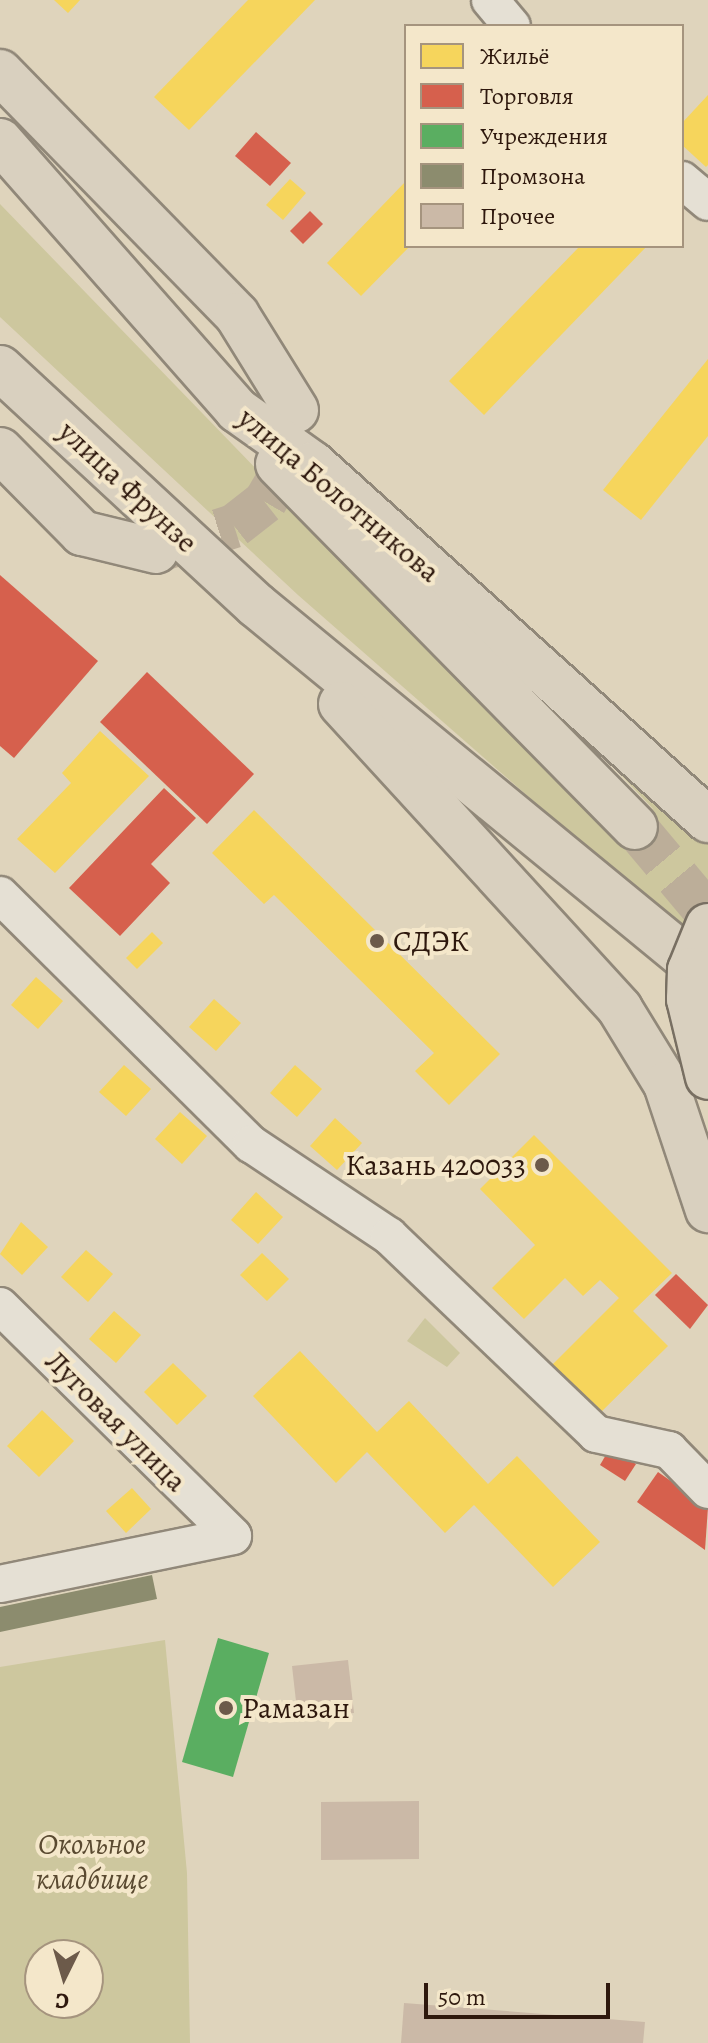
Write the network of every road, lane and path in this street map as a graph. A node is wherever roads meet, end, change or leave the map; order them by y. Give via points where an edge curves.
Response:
1 (490, 0) edge
2 (510, 24) edge
3 (0, 72) edge
4 (0, 141) edge
5 (684, 182) edge
6 (708, 202) edge
7 (0, 368) edge
8 (237, 410) junction
9 (296, 410) dead end
10 (0, 450) edge
11 (156, 551) tunnel mouth
12 (256, 605) junction
13 (708, 820) edge
14 (635, 827) tunnel mouth
15 (0, 895) edge
16 (708, 926) edge
17 (708, 976) edge
18 (708, 1077) edge
19 (708, 1210) edge
20 (0, 1306) edge
21 (708, 1490) edge
22 (0, 1584) edge

1 - 2 street
3 - 9 main road via 237,315
4 - 8 main road, улица Болотникова
5 - 6 street
7 - 12 main road, улица Фрунзе
8 - 13 main road, улица Болотникова via 313,464
8 - 14 main road via 297,489
10 - 11 main road via 82,533
12 - 17 main road
12 - 19 main road via 620,1009 666,1084
15 - 21 street via 251,1144 389,1236 596,1434 669,1450
16 - 18 main road, bridge via 689,984
20 - 22 street, Луговая улица via 233,1536

